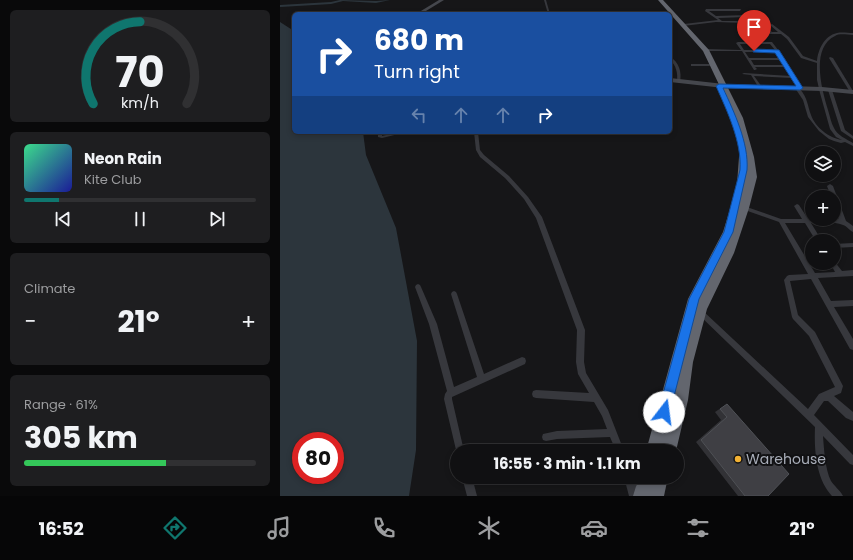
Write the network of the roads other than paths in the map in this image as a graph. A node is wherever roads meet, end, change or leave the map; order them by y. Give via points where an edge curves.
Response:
1 (442, 0) edge
2 (545, 0) edge
3 (657, 0) edge
4 (660, 0) edge
5 (741, 11) dead end
6 (421, 12) edge
7 (548, 12) edge
8 (668, 12) edge
9 (672, 12) edge
10 (672, 12) edge
11 (672, 16) edge
12 (716, 17) junction
13 (718, 20) junction
14 (684, 25) junction
15 (771, 25) dead end
16 (781, 33) junction
17 (853, 34) edge
18 (706, 50) junction
19 (743, 51) junction
20 (777, 51) junction
21 (831, 58) dead end
22 (672, 59) edge
23 (749, 59) junction
24 (783, 59) junction
25 (818, 62) junction
26 (692, 65) dead end
27 (709, 65) junction
28 (786, 66) junction
29 (744, 74) dead end
30 (752, 75) junction
31 (794, 77) junction
32 (672, 80) edge
33 (680, 81) junction
34 (721, 86) junction
35 (760, 87) junction
36 (799, 88) junction
37 (826, 89) junction
38 (853, 92) edge
39 (380, 134) edge
40 (395, 134) edge
41 (476, 134) edge
42 (853, 138) edge
43 (846, 142) junction
44 (853, 145) edge
45 (747, 162) junction
46 (830, 186) dead end
47 (831, 190) edge
48 (797, 206) dead end
49 (744, 208) junction
50 (841, 216) edge
51 (805, 219) edge
52 (781, 221) junction
53 (805, 221) edge
54 (843, 222) joint
55 (853, 230) edge
56 (841, 246) edge
57 (853, 246) edge
58 (837, 270) edge
59 (853, 273) edge
60 (840, 274) junction
61 (813, 276) junction
62 (418, 287) dead end
63 (454, 294) dead end
64 (853, 303) edge
65 (829, 304) junction
66 (700, 312) junction
67 (853, 346) edge
68 (522, 361) dead end
69 (482, 379) junction
70 (452, 393) junction
71 (536, 394) dead end
72 (826, 396) junction
73 (596, 398) junction
74 (809, 415) junction
75 (853, 416) edge
76 (819, 426) junction
77 (613, 433) junction
78 (546, 438) dead end
79 (458, 444) edge
80 (617, 444) edge
81 (656, 444) edge
82 (670, 444) edge
83 (853, 461) edge
84 (469, 484) edge
85 (631, 484) edge
86 (645, 484) edge
87 (658, 484) edge
88 (472, 496) edge
89 (634, 496) edge
90 (642, 496) edge
91 (655, 496) edge
92 (838, 496) edge

1 - 6 main road
2 - 7 street
3 - 8 highway
4 - 9 highway
5 - 12 street via 706,10
10 - 14 highway
11 - 27 highway via 699,46
12 - 13 street
12 - 13 street via 746,18
13 - 14 street
13 - 16 street via 764,26 771,33
14 - 18 highway
15 - 16 street
16 - 25 street via 802,56
17 - 25 street via 832,36 822,45
18 - 19 street
18 - 34 highway
19 - 20 street
19 - 20 street via 738,42 770,43
19 - 23 street
20 - 24 street
21 - 38 street
22 - 33 street via 678,68
23 - 24 street
23 - 28 street via 754,67
24 - 28 street
25 - 37 street via 817,67
26 - 27 street
27 - 34 highway
28 - 31 street
29 - 30 street
30 - 31 street
30 - 35 street
31 - 36 street
32 - 33 main road
33 - 34 main road
34 - 35 main road
34 - 45 highway
35 - 36 main road
36 - 37 main road
36 - 43 street via 813,122 837,141
37 - 38 main road
37 - 42 street via 843,131
37 - 43 street via 832,129
39 - 40 street via 381,137
41 - 73 street via 478,150 526,198 539,217 580,330 582,374
43 - 44 street
45 - 49 highway via 752,177
45 - 81 highway via 728,232 694,299
46 - 47 street
48 - 51 street
49 - 52 street
49 - 66 highway via 728,253
50 - 54 street
52 - 53 street
52 - 61 street
54 - 55 street
56 - 57 street
58 - 60 street
59 - 60 street
60 - 61 street
61 - 65 street
61 - 72 street via 789,278 786,282 795,317 812,334 839,386 838,390
62 - 70 street via 433,324
63 - 69 street
64 - 65 street
65 - 67 street
66 - 74 street
66 - 82 highway via 686,362 681,400
68 - 69 street
69 - 70 street
70 - 79 street via 448,399
71 - 73 street
72 - 74 street via 822,397
72 - 75 street via 848,415
73 - 77 street
74 - 76 street
76 - 83 street
76 - 92 street via 818,435 825,478
77 - 78 street via 557,435
77 - 80 street
84 - 88 street
85 - 89 street
86 - 90 highway
87 - 91 highway

